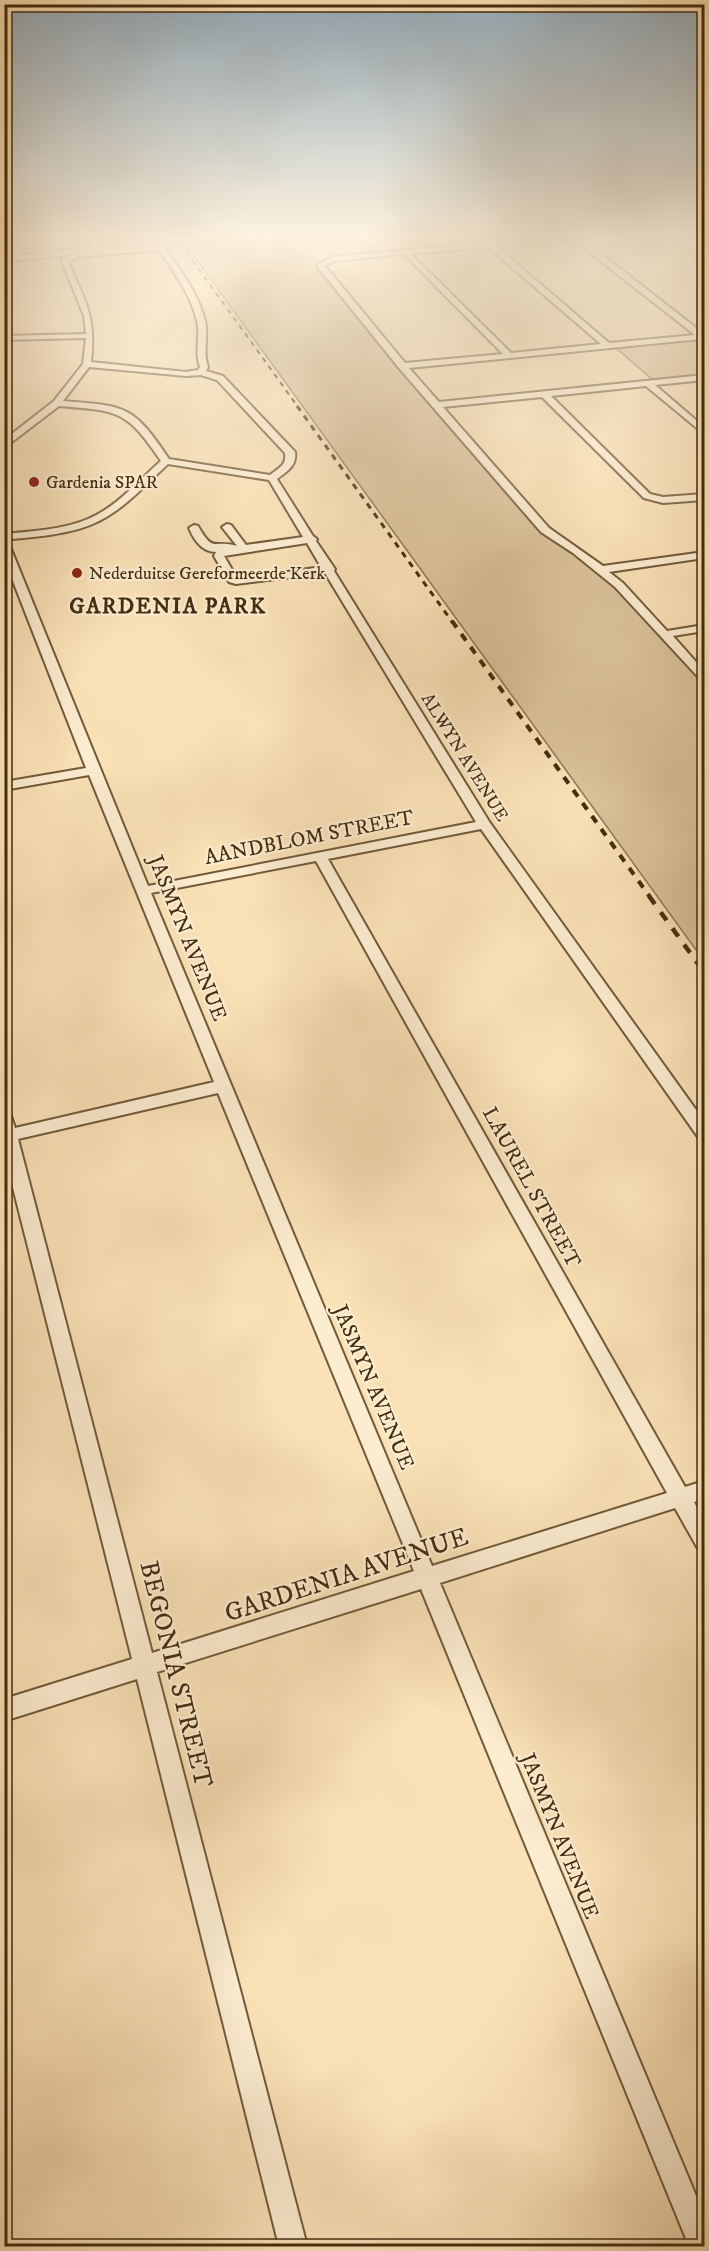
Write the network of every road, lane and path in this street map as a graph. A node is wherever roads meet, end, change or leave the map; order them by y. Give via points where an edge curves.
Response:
1 (89, 341) edge
2 (200, 341) edge
3 (382, 341) edge
4 (495, 341) edge
5 (602, 341) edge
6 (661, 341) edge
7 (608, 346) junction
8 (509, 355) junction
9 (87, 364) junction
10 (402, 366) junction
11 (201, 372) junction
12 (705, 377) edge
13 (648, 383) junction
14 (544, 394) junction
15 (57, 403) junction
16 (437, 405) junction
17 (705, 431) edge
18 (4, 445) edge
19 (166, 461) junction
20 (272, 478) junction
21 (705, 497) edge
22 (227, 527) dead end
23 (194, 528) dead end
24 (4, 537) edge
25 (311, 538) junction
26 (4, 544) edge
27 (242, 546) junction
28 (577, 551) junction
29 (705, 555) edge
30 (650, 563) junction
31 (330, 569) junction
32 (600, 570) junction
33 (705, 628) edge
34 (667, 634) junction
35 (705, 677) edge
36 (93, 770) junction
37 (4, 786) edge
38 (484, 824) junction
39 (320, 856) junction
40 (142, 891) junction
41 (223, 1086) junction
42 (6, 1129) edge
43 (705, 1133) edge
44 (705, 1490) edge
45 (681, 1497) junction
46 (705, 1540) edge
47 (427, 1576) junction
48 (146, 1665) junction
49 (4, 1710) edge
50 (292, 2247) edge
51 (703, 2247) edge

1 - 9 street
2 - 11 street via 199,356 204,367
3 - 10 street
4 - 8 street
5 - 7 street
6 - 7 street
7 - 8 street
8 - 10 street
9 - 11 street via 186,374
9 - 15 street
10 - 16 street
11 - 20 street via 220,378 290,452 287,467
12 - 13 street
13 - 14 street
13 - 17 street
14 - 16 street
14 - 21 street via 647,496 671,500
15 - 18 street
15 - 19 street via 129,416 138,422
16 - 28 street via 545,530
19 - 20 street
19 - 24 street via 97,519
20 - 25 street, ALWYN AVENUE
22 - 27 street
23 - 27 street via 199,539 211,549
25 - 27 street
25 - 31 street, ALWYN AVENUE
25 - 31 street via 226,551 219,556 233,580 240,582
26 - 36 street, JASMYN AVENUE
28 - 30 street via 611,560
28 - 32 street
29 - 30 street
30 - 32 street
31 - 38 street, ALWYN AVENUE
32 - 34 street
33 - 34 street
34 - 35 street
36 - 37 street
36 - 40 street, JASMYN AVENUE
38 - 39 street, AANDBLOM STREET
38 - 43 street, ALWYN AVENUE
39 - 40 street, AANDBLOM STREET
39 - 45 street, LAUREL STREET
40 - 41 street, JASMYN AVENUE
41 - 42 street
41 - 47 street, JASMYN AVENUE
42 - 48 street, BEGONIA STREET
44 - 45 street, GARDENIA AVENUE
45 - 46 street, LAUREL STREET
45 - 47 street, GARDENIA AVENUE
47 - 48 street, GARDENIA AVENUE
47 - 51 street, JASMYN AVENUE
48 - 49 street, GARDENIA AVENUE
48 - 50 street, BEGONIA STREET

